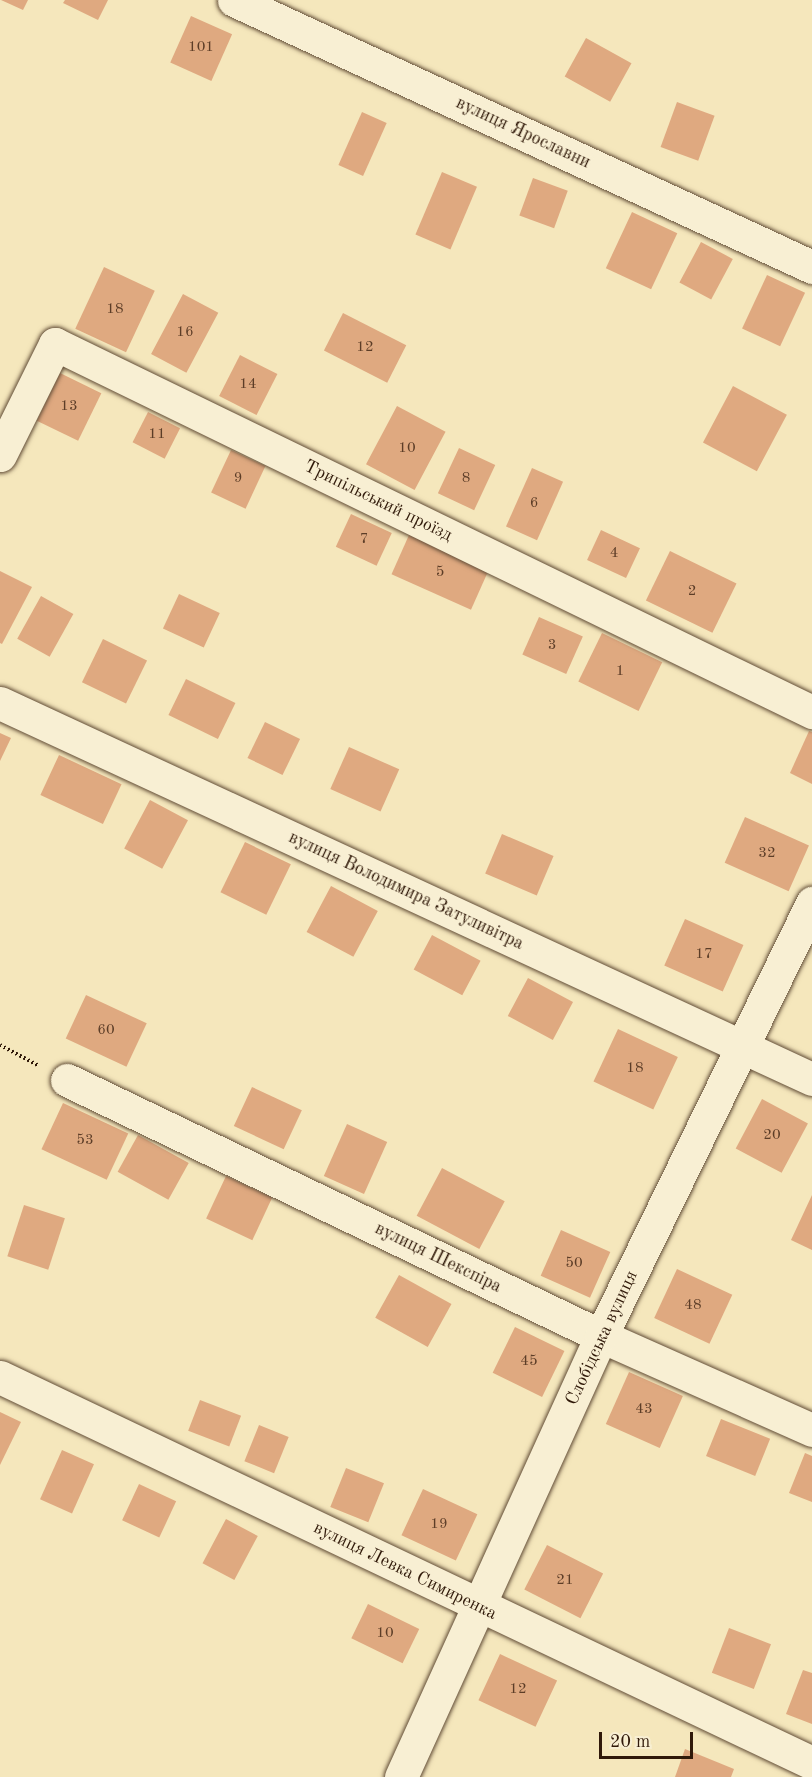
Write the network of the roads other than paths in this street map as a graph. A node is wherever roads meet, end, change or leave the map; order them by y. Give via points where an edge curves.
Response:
1 (234, 0) edge
2 (812, 267) edge
3 (0, 455) edge
4 (0, 703) edge
5 (812, 712) edge
6 (812, 903) edge
7 (743, 1046) junction
8 (812, 1079) edge
9 (67, 1080) road end
10 (602, 1336) junction
11 (0, 1377) edge
12 (812, 1430) edge
13 (478, 1606) junction
14 (812, 1763) edge
15 (401, 1777) edge

1 - 2 street, вулиця Ярославни
3 - 5 street, Трипільський проїзд via 55,344
4 - 7 street, вулиця Володимира Затуливітра
6 - 7 street, Слобідська вулиця
7 - 8 street, вулиця Володимира Затуливітра
7 - 10 street, Слобідська вулиця
9 - 10 street, вулиця Шекспіра
10 - 12 street, вулиця Шекспіра
10 - 13 street, Слобідська вулиця
11 - 13 street, вулиця Левка Симиренка
13 - 14 street, вулиця Левка Симиренка
13 - 15 street, Слобідська вулиця

